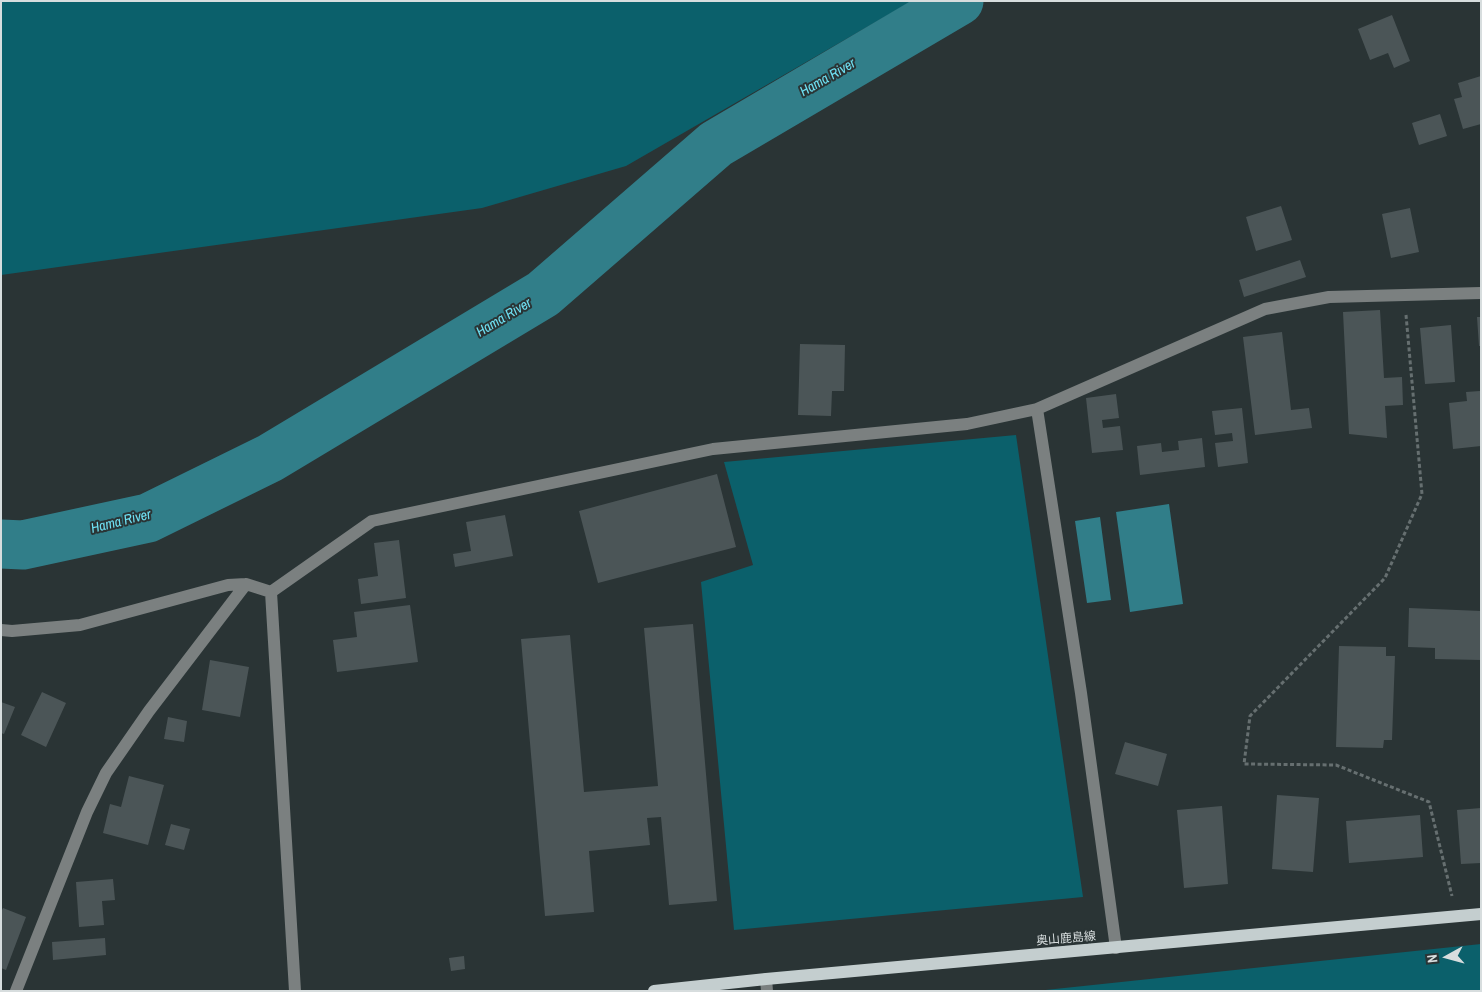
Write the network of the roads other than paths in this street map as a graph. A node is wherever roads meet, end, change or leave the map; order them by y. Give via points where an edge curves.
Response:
1 (1481, 293) edge
2 (1037, 410) junction
3 (246, 584) junction
4 (271, 592) junction
5 (1, 630) edge
6 (1481, 914) edge
7 (1116, 948) junction
8 (767, 985) edge
9 (16, 991) edge
10 (296, 991) edge
11 (654, 991) edge

1 - 2 street via 1329,297 1265,309
2 - 4 street via 967,424 714,449 372,521
2 - 7 street
3 - 4 street
3 - 5 street via 228,585 80,626
3 - 9 street via 106,773 87,812
4 - 10 street
6 - 7 main road, 奥山鹿島線
7 - 8 main road, 奥山鹿島線
8 - 11 main road, 奥山鹿島線

